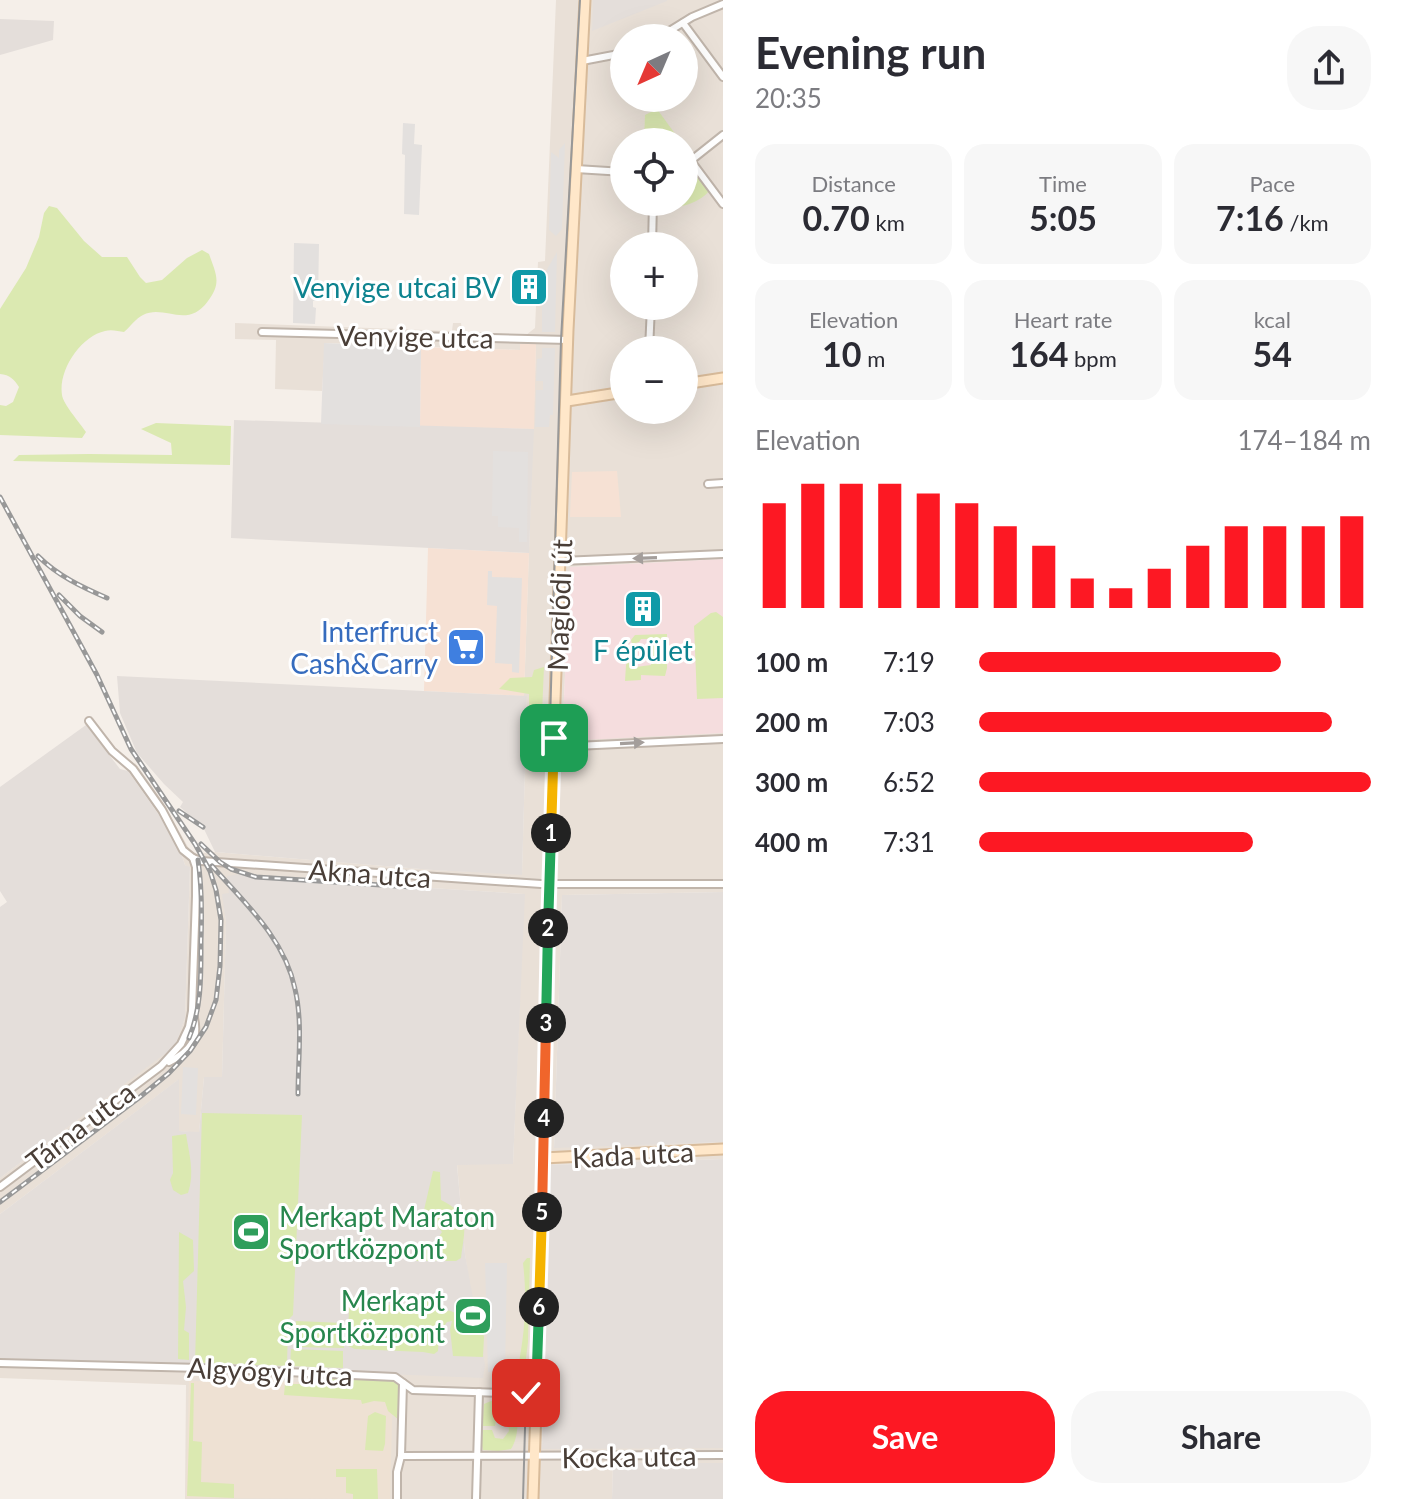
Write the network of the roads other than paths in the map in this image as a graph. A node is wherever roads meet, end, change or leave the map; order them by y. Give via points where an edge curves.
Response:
1 (585, 0) edge
2 (723, 4) edge
3 (683, 23) joint
4 (610, 56) edge
5 (582, 61) junction
6 (723, 77) edge
7 (723, 135) edge
8 (698, 155) edge
9 (576, 169) junction
10 (698, 170) edge
11 (610, 171) edge
12 (723, 204) edge
13 (262, 332) dead end
14 (568, 340) junction
15 (723, 378) edge
16 (698, 382) edge
17 (610, 394) edge
18 (567, 401) junction
19 (723, 483) edge
20 (708, 484) dead end
21 (723, 554) edge
22 (561, 561) junction
23 (89, 721) dead end
24 (723, 739) edge
25 (554, 747) junction
26 (193, 858) junction
27 (723, 884) edge
28 (549, 885) junction
29 (723, 1149) edge
30 (543, 1158) junction
31 (0, 1187) edge
32 (0, 1363) edge
33 (403, 1383) junction
34 (479, 1392) junction
35 (536, 1394) junction
36 (723, 1455) edge
37 (401, 1456) junction
38 (477, 1456) junction
39 (534, 1457) junction
40 (397, 1499) edge
41 (476, 1499) edge
42 (533, 1499) edge

1 - 5 street, Maglódi út
2 - 3 street
3 - 6 street
4 - 5 street
5 - 9 street, Maglódi út
7 - 8 street
9 - 11 street
9 - 14 street, Maglódi út
10 - 12 street
13 - 14 street, Venyige utca
14 - 18 street, Maglódi út
15 - 16 street
17 - 18 street
18 - 22 street, Maglódi út
19 - 20 street
21 -> 22 street
22 - 25 street, Maglódi út
23 - 26 street via 133,769
25 -> 24 street
25 - 28 street, Maglódi út
26 - 28 street, Akna utca
26 - 31 street, Tárna utca via 197,881 192,1043
27 - 28 street, Akna utca
28 - 30 street, Maglódi út
29 - 30 street, Kada utca
30 - 35 street, Maglódi út
32 - 33 street, Algyógyi utca via 336,1374 395,1377
33 - 34 street, Algyógyi utca via 413,1390
33 - 37 street
34 - 35 street, Algyógyi utca
34 - 38 street
35 - 39 street, Maglódi út
36 - 39 street, Kocka utca
37 - 38 street, Kocka utca
37 - 40 street
38 - 39 street, Kocka utca
38 - 41 street
39 - 42 street, Maglódi út

